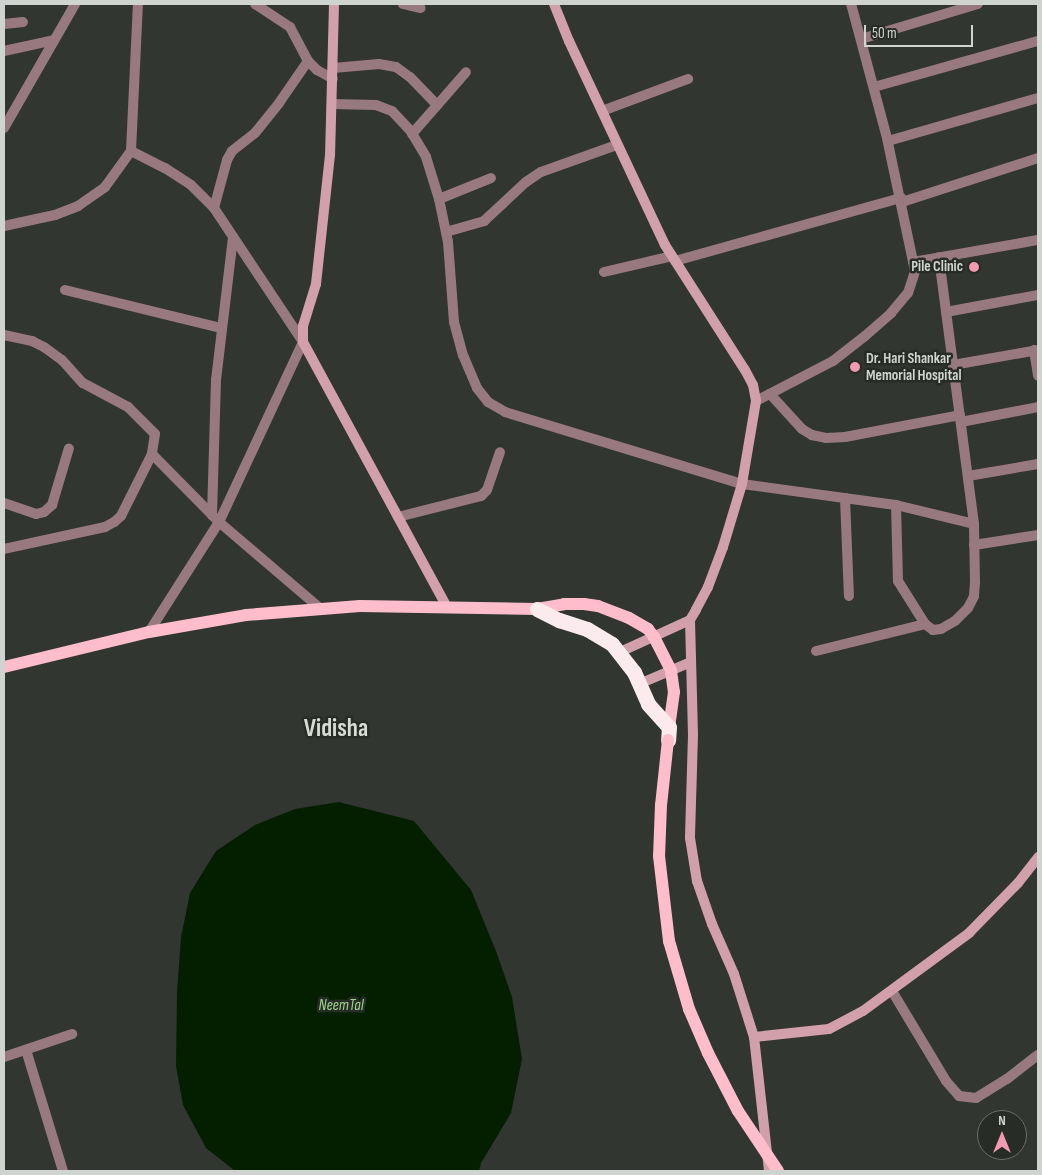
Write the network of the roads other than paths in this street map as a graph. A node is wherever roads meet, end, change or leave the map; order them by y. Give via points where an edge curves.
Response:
1 (75, 4) edge
2 (138, 4) edge
3 (255, 4) edge
4 (334, 4) edge
5 (403, 4) edge
6 (554, 4) edge
7 (852, 4) edge
8 (978, 4) edge
9 (421, 8) dead end
10 (23, 22) dead end
11 (4, 24) edge
12 (861, 38) junction
13 (54, 40) junction
14 (1038, 41) edge
15 (4, 51) edge
16 (308, 61) junction
17 (466, 72) dead end
18 (333, 73) junction
19 (688, 79) dead end
20 (874, 87) junction
21 (1038, 98) edge
22 (332, 104) junction
23 (437, 105) junction
24 (602, 111) junction
25 (4, 128) edge
26 (412, 134) junction
27 (888, 141) junction
28 (617, 144) junction
29 (131, 152) junction
30 (1038, 158) edge
31 (490, 178) dead end
32 (439, 199) junction
33 (901, 200) junction
34 (214, 208) junction
35 (4, 226) edge
36 (446, 232) junction
37 (233, 237) junction
38 (1038, 240) edge
39 (938, 257) junction
40 (673, 258) junction
41 (913, 262) junction
42 (604, 272) dead end
43 (65, 290) dead end
44 (1038, 295) edge
45 (946, 312) junction
46 (221, 328) junction
47 (4, 335) edge
48 (303, 342) junction
49 (1036, 350) edge
50 (953, 365) junction
51 (1038, 376) edge
52 (770, 394) junction
53 (756, 401) junction
54 (1038, 407) edge
55 (960, 418) junction
56 (69, 448) dead end
57 (500, 452) dead end
58 (152, 454) junction
59 (1038, 464) edge
60 (968, 476) junction
61 (742, 484) junction
62 (845, 498) junction
63 (4, 503) edge
64 (896, 505) junction
65 (398, 517) junction
66 (216, 518) junction
67 (974, 524) junction
68 (1038, 535) edge
69 (974, 545) junction
70 (4, 549) edge
71 (849, 596) dead end
72 (447, 607) junction
73 (321, 608) junction
74 (537, 608) junction
75 (690, 620) junction
76 (925, 624) junction
77 (149, 632) junction
78 (654, 637) junction
79 (816, 651) dead end
80 (620, 652) junction
81 (692, 662) junction
82 (4, 667) edge
83 (671, 672) junction
84 (639, 684) junction
85 (669, 734) junction
86 (1038, 857) edge
87 (892, 991) junction
88 (72, 1034) dead end
89 (754, 1037) junction
90 (26, 1050) junction
91 (1038, 1055) edge
92 (4, 1057) edge
93 (63, 1171) edge
94 (769, 1171) edge
95 (778, 1171) edge

1 - 13 street
2 - 29 street
3 - 16 street via 290,27
4 - 18 street
5 - 9 street
6 - 24 street
7 - 12 street
8 - 12 street
10 - 11 street
12 - 20 street
13 - 15 street
13 - 25 street
14 - 20 street
16 - 18 street via 317,70
16 - 34 street via 260,126 232,151
17 - 23 street
18 - 22 street
18 - 23 street via 379,64 396,67
19 - 24 street
20 - 27 street
21 - 27 street
22 - 26 street via 376,105 392,111
22 - 48 street via 330,155 316,284 303,326
23 - 26 street
24 - 28 street
26 - 32 street via 426,158
27 - 33 street
28 - 36 street via 542,172 526,182 484,221
28 - 40 street via 644,205
29 - 34 street via 165,168 190,185
29 - 35 street via 105,186 78,206 55,215
30 - 33 street
31 - 32 street
32 - 36 street
33 - 40 street
33 - 41 street
34 - 37 street
36 - 61 street via 454,322 474,380 488,402 505,412
37 - 46 street
37 - 48 street
38 - 39 street
39 - 41 street
39 - 45 street
40 - 42 street
40 - 53 street via 753,384
41 - 52 street via 915,271 908,292 891,313 833,361
43 - 46 street
44 - 45 street
45 - 50 street
46 - 66 street via 216,380
47 - 58 street via 44,347 62,360 83,383 128,407 155,434
48 - 65 street
48 - 66 street
49 - 50 street
49 - 51 street
50 - 55 street
52 - 53 street
52 - 55 street via 802,428 812,435 826,438
53 - 61 street
54 - 55 street
55 - 60 street
56 - 63 street via 52,505 44,512 36,514
57 - 65 street via 487,490 481,496
58 - 66 street
58 - 70 street via 121,516 114,522 105,527
59 - 60 street
60 - 67 street
61 - 62 street
61 - 75 street via 708,587
62 - 64 street
62 - 71 street
64 - 67 street
64 - 76 street via 898,581
65 - 72 street
66 - 73 street
66 - 77 street
67 - 69 street
68 - 69 street
69 - 76 street via 974,596 968,608 955,622 941,629 933,630
72 - 73 main road
72 - 74 main road
73 - 77 main road via 246,615
74 - 78 main road via 564,604 598,606 640,623
74 - 80 highway via 558,620 602,636
75 - 78 street
75 - 81 street
76 - 79 street
77 - 82 main road
78 - 80 street
78 - 83 main road
80 - 84 highway
81 - 83 street
81 - 89 street via 694,735 690,838 698,881
83 - 84 street
83 - 85 main road via 674,692
84 - 85 highway via 648,704
85 - 95 main road, bridge via 659,856 669,941 689,1009 708,1052 738,1111
86 - 87 street via 1018,883 969,933
87 - 89 street via 863,1012 829,1028
87 - 91 street via 946,1081 959,1096 976,1098
88 - 90 street
89 - 94 street
90 - 92 street
90 - 93 street

